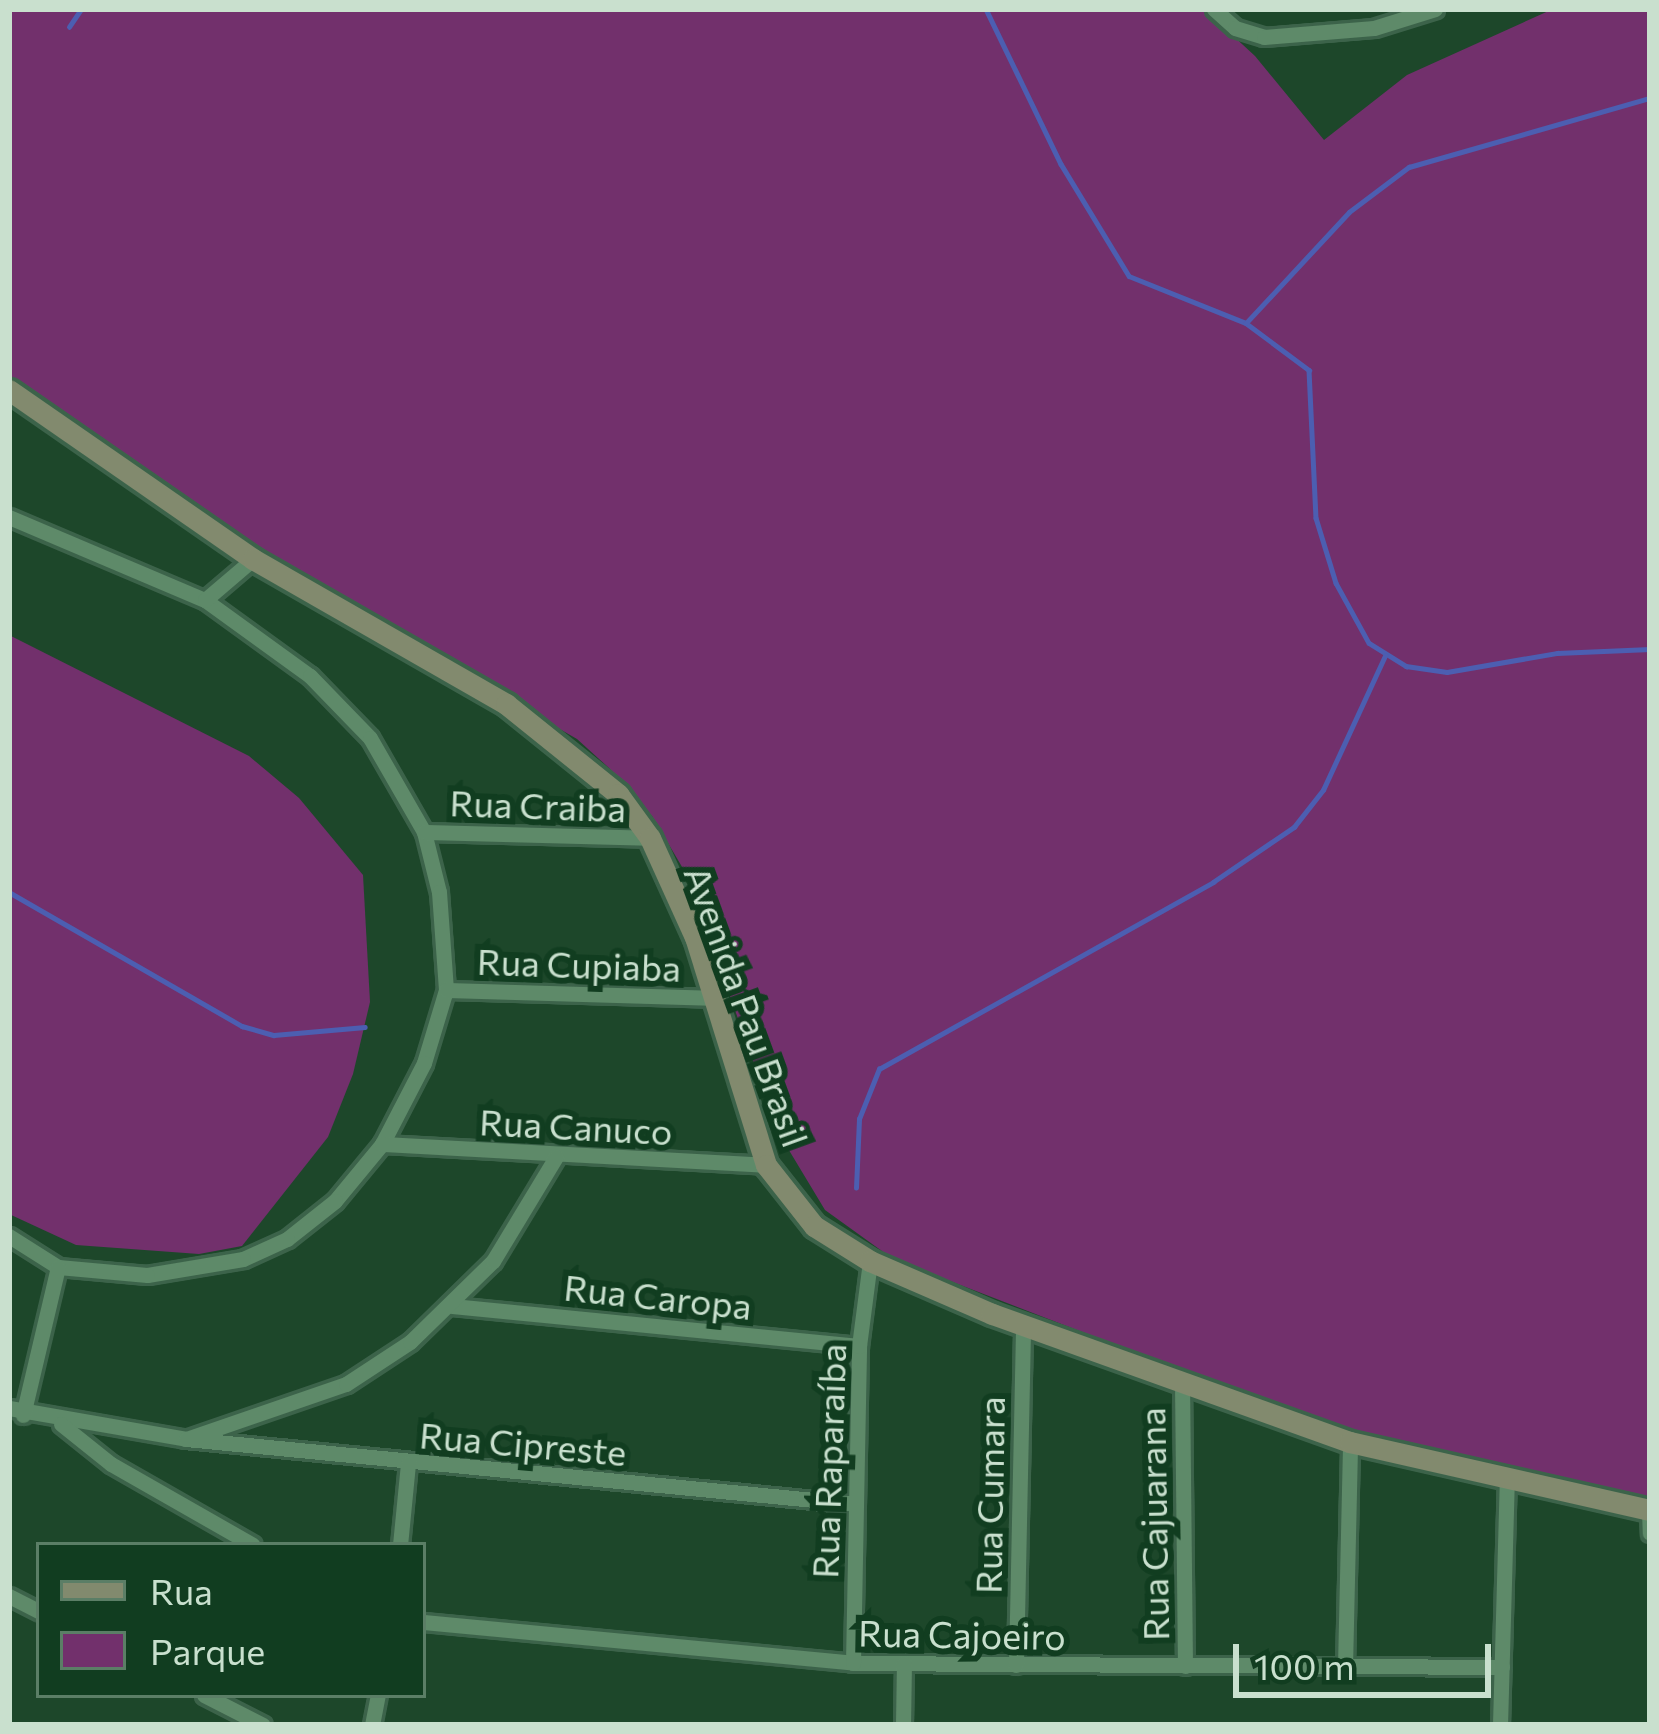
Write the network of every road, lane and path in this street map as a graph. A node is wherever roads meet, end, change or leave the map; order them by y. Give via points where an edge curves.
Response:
1 (1214, 9) edge
2 (1435, 9) edge
3 (9, 391) edge
4 (9, 517) edge
5 (253, 559) junction
6 (205, 600) junction
7 (424, 832) junction
8 (650, 838) junction
9 (446, 990) junction
10 (711, 998) junction
11 (382, 1144) junction
12 (556, 1157) junction
13 (766, 1165) junction
14 (9, 1236) edge
15 (870, 1261) junction
16 (58, 1267) junction
17 (452, 1306) junction
18 (1023, 1326) junction
19 (859, 1346) junction
20 (1182, 1381) junction
21 (16, 1411) edge
22 (59, 1422) junction
23 (187, 1439) junction
24 (1350, 1442) junction
25 (408, 1463) junction
26 (1508, 1477) junction
27 (855, 1504) junction
28 (1650, 1510) edge
29 (1650, 1533) edge
30 (248, 1542) edge
31 (400, 1542) edge
32 (9, 1596) edge
33 (36, 1610) edge
34 (426, 1622) edge
35 (853, 1663) junction
36 (904, 1663) junction
37 (1016, 1665) junction
38 (1185, 1666) junction
39 (1345, 1667) junction
40 (1502, 1667) junction
41 (210, 1698) edge
42 (263, 1725) edge
43 (903, 1725) edge
44 (1500, 1725) edge

1 - 2 street via 1235,28 1264,37 1374,28
3 - 5 main road, Avenida Pau Brasil
4 - 6 street
5 - 6 street
5 - 8 main road, Avenida Pau Brasil via 506,704 618,794
6 - 7 street via 310,676 370,738
7 - 8 street, Rua Craiba
7 - 9 street via 439,892
8 - 10 main road, Avenida Pau Brasil via 695,937
9 - 10 street, Rua Cupiaba
9 - 11 street via 424,1063
10 - 13 main road, Avenida Pau Brasil
11 - 12 street, Rua Canuco
11 - 16 street via 334,1201 287,1239 244,1259 147,1275
12 - 13 street, Rua Canuco
12 - 17 street via 520,1222
13 - 15 main road, Avenida Pau Brasil via 814,1226
14 - 16 street
15 - 18 main road, Avenida Pau Brasil
15 - 19 street, Rua Raparaíba
16 - 21 street
17 - 19 street, Rua Caropa
17 - 23 street via 346,1384
18 - 20 main road, Avenida Pau Brasil
18 - 37 street, Rua Cumara
19 - 27 street, Rua Raparaíba
20 - 24 main road, Avenida Pau Brasil
20 - 38 street, Rua Cajuarana
21 - 22 street, Rua Cipreste
22 - 23 street, Rua Cipreste
22 - 30 street via 111,1464
23 - 25 street, Rua Cipreste
24 - 26 main road, Avenida Pau Brasil
24 - 39 street
25 - 27 street, Rua Cipreste
25 - 31 street
26 - 28 main road, Avenida Pau Brasil
26 - 40 street
27 - 35 street, Rua Raparaíba
28 - 29 street
32 - 33 street
34 - 35 street, Rua Cajoeiro
35 - 36 street, Rua Cajoeiro
36 - 37 street, Rua Cajoeiro
36 - 43 street
37 - 38 street, Rua Cajoeiro
38 - 39 street, Rua Cajoeiro
39 - 40 street, Rua Cajoeiro
40 - 44 street
41 - 42 street

